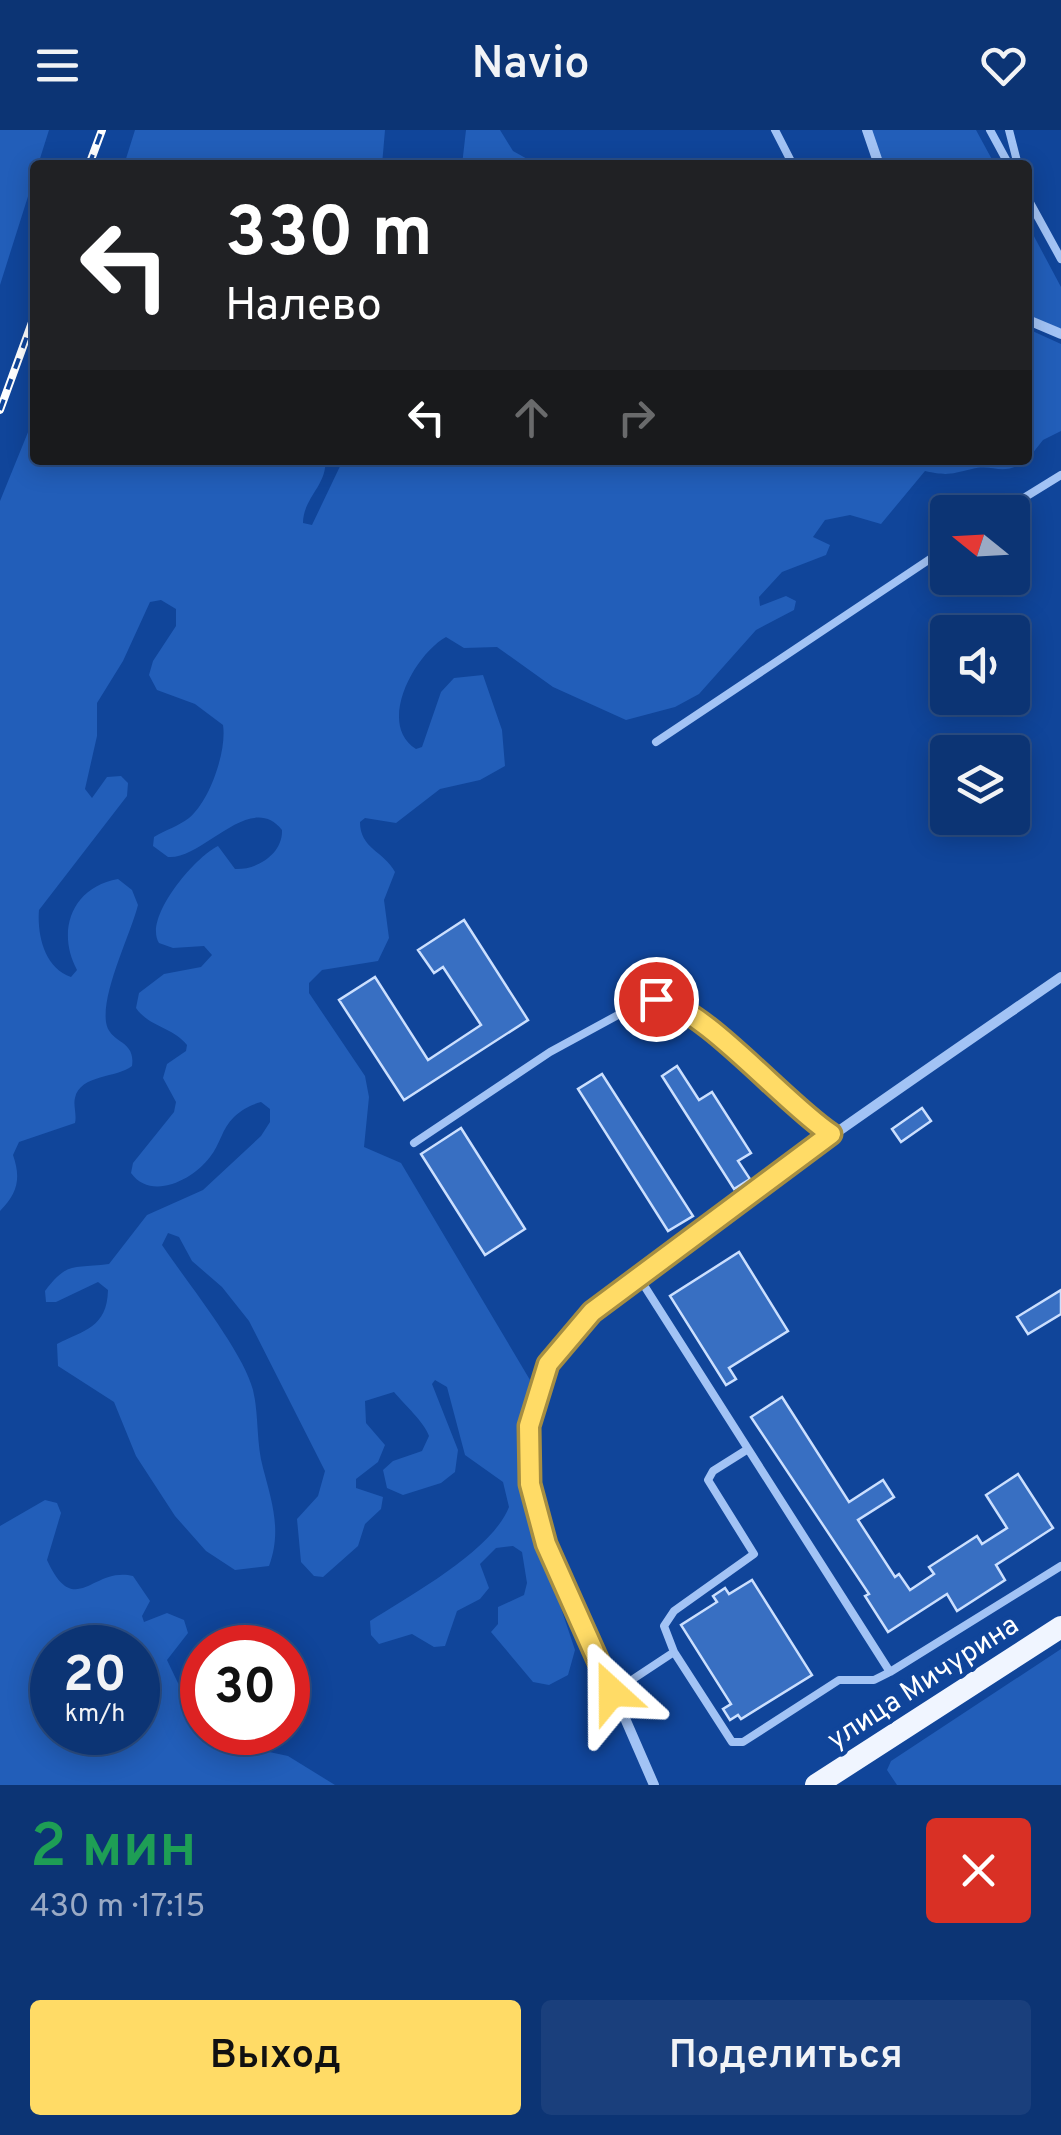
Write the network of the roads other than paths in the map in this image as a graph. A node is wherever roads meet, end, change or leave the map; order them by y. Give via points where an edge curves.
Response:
1 (775, 130) edge
2 (866, 130) edge
3 (990, 130) edge
4 (1009, 130) edge
5 (790, 160) edge
6 (877, 160) edge
7 (1006, 160) edge
8 (1017, 160) edge
9 (1032, 206) edge
10 (1061, 260) edge
11 (1032, 322) edge
12 (1061, 334) edge
13 (1061, 475) edge
14 (1029, 495) edge
15 (930, 559) edge
16 (656, 742) dead end
17 (1061, 977) edge
18 (831, 1134) junction
19 (414, 1143) dead end
20 (638, 1276) junction
21 (748, 1449) junction
22 (1061, 1566) edge
23 (1061, 1627) edge
24 (674, 1652) junction
25 (890, 1672) junction
26 (612, 1692) junction
27 (654, 1785) edge
28 (816, 1785) edge

1 - 5 lane
2 - 6 street
3 - 7 lane
4 - 8 lane
9 - 10 lane
11 - 12 street
13 - 14 lane
15 - 16 lane
17 - 18 street
18 - 19 lane via 688,1011 656,999 550,1052
18 - 20 street
20 - 21 lane
20 - 26 street via 568,1335 548,1364 529,1426 536,1514
21 - 24 lane via 708,1480 754,1554 668,1619 664,1634
21 - 25 lane
22 - 25 lane
23 - 28 main road, улица Мичурина
24 - 25 lane via 732,1742 743,1742 840,1680 874,1680
24 - 26 lane
26 - 27 street

